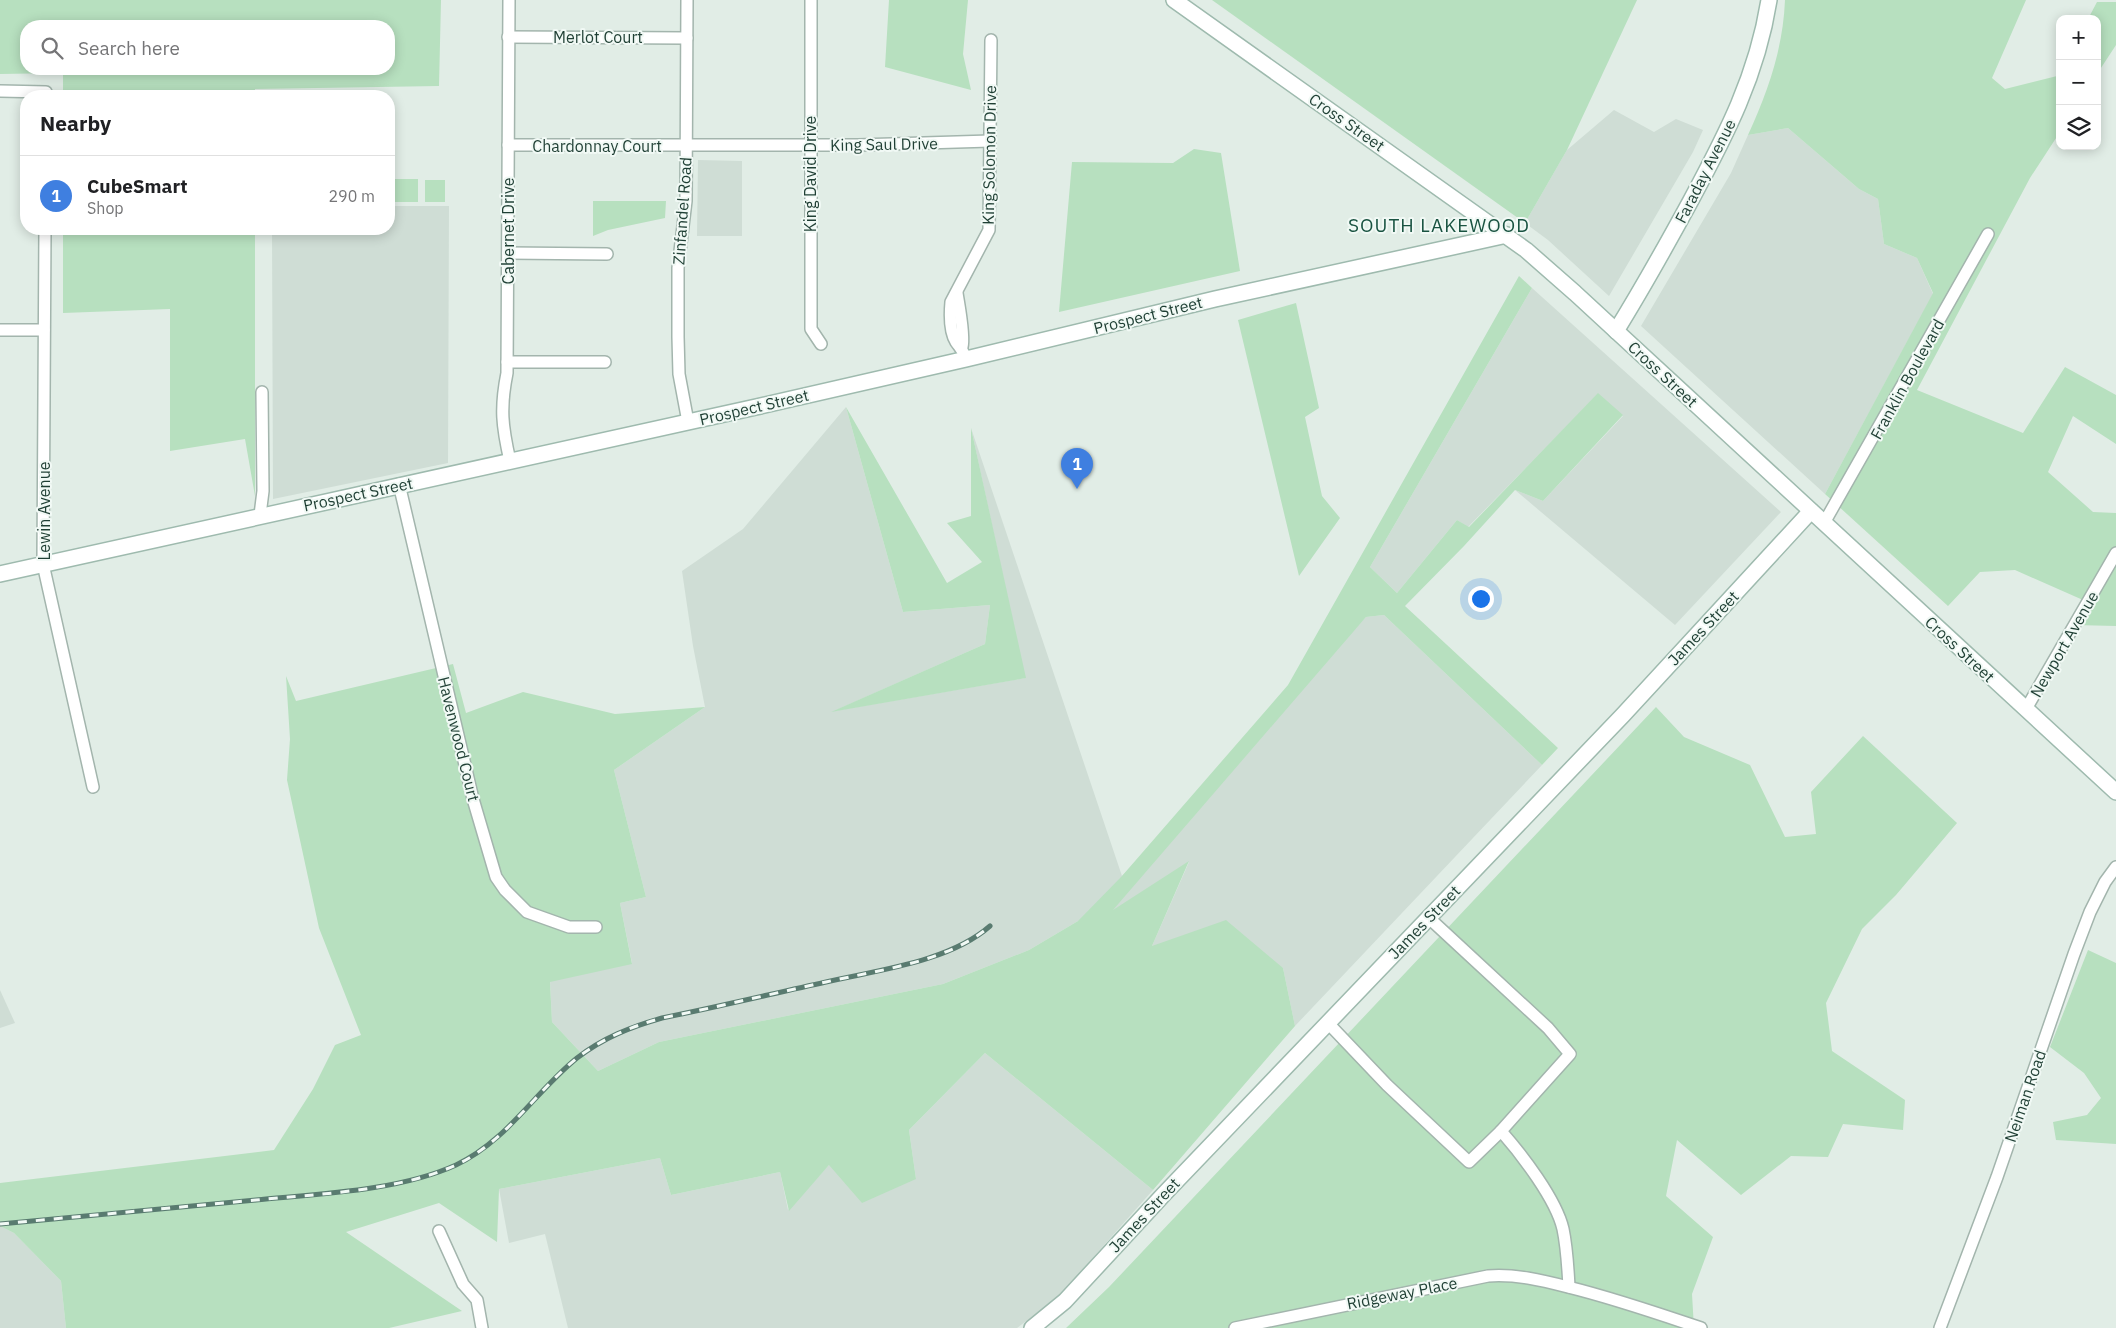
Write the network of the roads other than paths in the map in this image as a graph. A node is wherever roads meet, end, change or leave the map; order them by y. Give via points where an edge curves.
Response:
1 (508, 0) edge
2 (687, 0) edge
3 (811, 0) edge
4 (1174, 0) edge
5 (1769, 0) edge
6 (508, 37) junction
7 (687, 38) junction
8 (991, 40) dead end
9 (0, 91) edge
10 (20, 92) edge
11 (990, 141) junction
12 (508, 145) junction
13 (686, 146) junction
14 (748, 146) joint
15 (810, 146) junction
16 (1988, 234) dead end
17 (45, 235) edge
18 (1507, 235) junction
19 (508, 254) junction
20 (608, 254) dead end
21 (0, 330) edge
22 (44, 330) junction
23 (1616, 331) junction
24 (821, 344) dead end
25 (964, 353) junction
26 (507, 362) junction
27 (606, 362) dead end
28 (262, 392) dead end
29 (688, 422) junction
30 (510, 461) junction
31 (399, 484) junction
32 (1811, 511) junction
33 (260, 515) junction
34 (1824, 523) junction
35 (2116, 553) edge
36 (44, 564) junction
37 (0, 574) edge
38 (2026, 709) junction
39 (94, 787) dead end
40 (2116, 792) edge
41 (2116, 866) edge
42 (1428, 918) junction
43 (596, 927) dead end
44 (1327, 1022) junction
45 (1501, 1131) junction
46 (439, 1231) dead end
47 (1569, 1287) junction
48 (482, 1328) edge
49 (1032, 1328) edge
50 (1235, 1328) edge
51 (1701, 1328) edge
52 (1940, 1328) edge

1 - 6 street, Cabernet Drive
2 - 7 street, Zinfandel Road
3 - 15 street, King David Drive
4 - 18 street, Cross Street
5 - 23 street, Faraday Avenue via 1755,65 1738,106 1657,262
6 - 7 street, Merlot Court
6 - 12 street, Cabernet Drive
7 - 13 street, Zinfandel Road
8 - 11 street, King Solomon Drive
9 - 10 street
11 - 15 street, King Saul Drive
11 - 25 street, King Solomon Drive via 989,230 951,302 953,333
12 - 13 street, Chardonnay Court
12 - 19 street, Cabernet Drive
13 - 14 street, Chardonnay Court
13 - 29 street, Zinfandel Road via 686,201 678,268 678,374
14 - 15 street, King Saul Drive
15 - 24 street, King David Drive via 811,329
16 - 34 street, Franklin Boulevard
17 - 22 street, Lewin Avenue
18 - 23 street, Cross Street
18 - 25 street, Prospect Street
19 - 20 street
19 - 26 street, Cabernet Drive
21 - 22 street
22 - 36 street, Lewin Avenue
23 - 32 street, Cross Street
25 - 29 street, Prospect Street
26 - 27 street
26 - 30 street, Cabernet Drive via 502,423
28 - 33 street via 263,491
29 - 30 street, Prospect Street
30 - 31 street, Prospect Street
31 - 33 street, Prospect Street
31 - 43 street, Havenwood Court via 473,799 496,877 504,890 527,912 569,927
32 - 34 street, Cross Street
32 - 42 street, James Street via 1623,716
33 - 36 street, Prospect Street
34 - 38 street, Cross Street
35 - 38 street, Newport Avenue
36 - 37 street, Prospect Street
36 - 39 street, Lewin Avenue
38 - 40 street, Cross Street
41 - 52 street, Neiman Road via 2090,912 2074,954 1997,1177
42 - 44 street, James Street
42 - 45 street via 1548,1028 1570,1054
44 - 45 street via 1387,1085 1469,1162
44 - 49 street, James Street via 1065,1301
45 - 47 street via 1558,1213 1563,1229
46 - 48 street via 463,1284 477,1300
47 - 50 street, Ridgeway Place via 1506,1274 1488,1276
47 - 51 street, Ridgeway Place via 1613,1298

